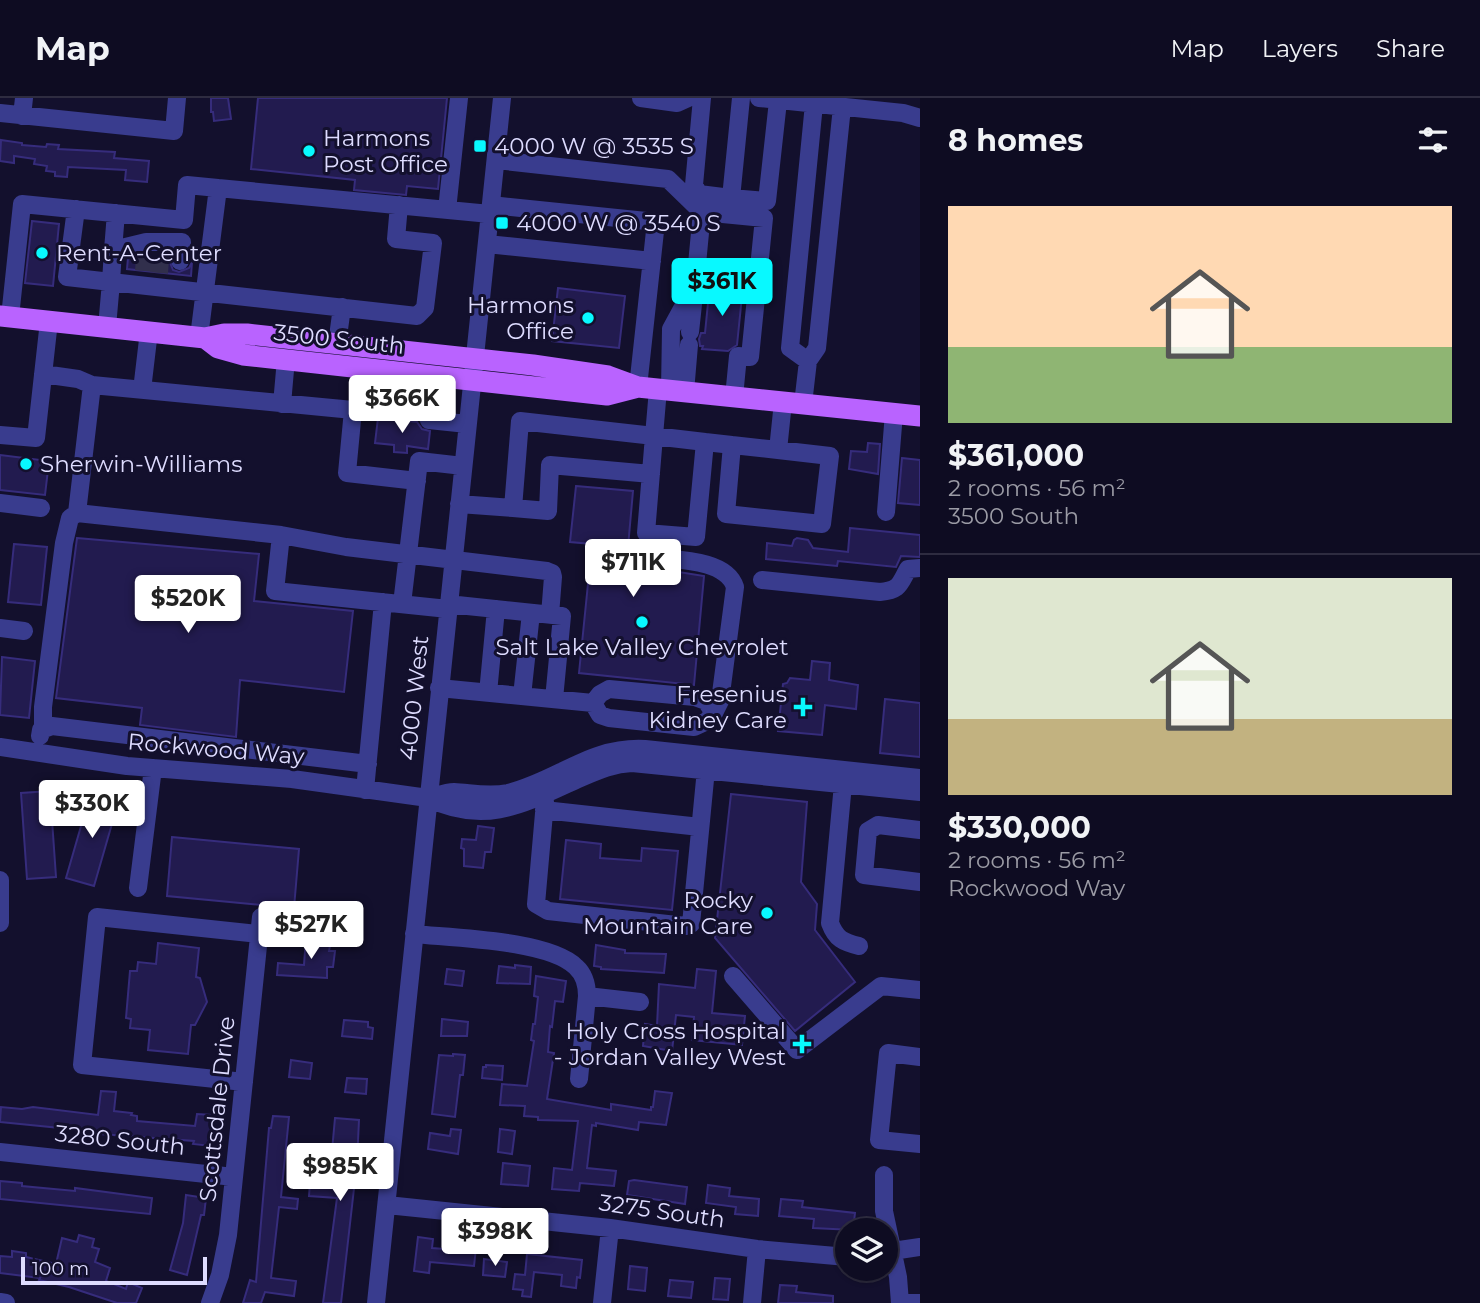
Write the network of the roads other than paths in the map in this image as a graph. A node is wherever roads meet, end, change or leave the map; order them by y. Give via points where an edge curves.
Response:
1 (177, 98) edge
2 (459, 98) edge
3 (502, 98) edge
4 (641, 98) edge
5 (688, 98) edge
6 (702, 98) edge
7 (741, 98) edge
8 (782, 100) edge
9 (814, 104) junction
10 (23, 107) edge
11 (842, 107) junction
12 (909, 110) edge
13 (0, 113) edge
14 (496, 160) junction
15 (218, 187) junction
16 (731, 198) junction
17 (399, 205) junction
18 (76, 209) junction
19 (491, 209) junction
20 (447, 210) junction
21 (702, 212) junction
22 (116, 213) junction
23 (184, 220) junction
24 (182, 243) junction
25 (487, 244) junction
26 (211, 246) junction
27 (113, 250) junction
28 (652, 261) junction
29 (152, 264) junction
30 (179, 275) junction
31 (111, 282) junction
32 (695, 285) junction
33 (205, 291) junction
34 (342, 307) junction
35 (3, 318) edge
36 (49, 321) junction
37 (107, 327) junction
38 (149, 331) junction
39 (202, 337) junction
40 (337, 344) junction
41 (286, 359) junction
42 (808, 361) junction
43 (473, 368) junction
44 (382, 369) junction
45 (43, 373) junction
46 (428, 374) junction
47 (92, 385) junction
48 (142, 390) junction
49 (663, 390) junction
50 (734, 397) junction
51 (793, 403) junction
52 (282, 404) junction
53 (424, 408) junction
54 (894, 413) junction
55 (920, 416) edge
56 (467, 424) junction
57 (0, 435) edge
58 (654, 436) junction
59 (705, 443) junction
60 (732, 445) junction
61 (778, 450) junction
62 (463, 466) junction
63 (651, 474) junction
64 (417, 481) junction
65 (0, 503) edge
66 (459, 504) junction
67 (41, 508) dead end
68 (513, 508) junction
69 (886, 512) dead end
70 (77, 513) junction
71 (281, 535) junction
72 (662, 535) junction
73 (408, 554) junction
74 (453, 559) junction
75 (920, 568) edge
76 (762, 580) dead end
77 (383, 602) junction
78 (402, 604) junction
79 (448, 606) junction
80 (496, 609) junction
81 (531, 613) junction
82 (550, 615) junction
83 (0, 628) edge
84 (24, 631) dead end
85 (439, 688) junction
86 (488, 694) junction
87 (522, 696) junction
88 (554, 699) junction
89 (593, 703) junction
90 (713, 713) junction
91 (43, 729) junction
92 (0, 747) edge
93 (36, 752) junction
94 (707, 763) junction
95 (368, 764) junction
96 (153, 768) junction
97 (920, 778) edge
98 (844, 784) junction
99 (365, 790) junction
100 (920, 792) edge
101 (428, 798) junction
102 (543, 803) junction
103 (701, 827) junction
104 (920, 830) edge
105 (0, 880) edge
106 (920, 882) edge
107 (138, 888) dead end
108 (0, 923) edge
109 (414, 934) junction
110 (859, 946) dead end
111 (733, 976) dead end
112 (920, 990) edge
113 (587, 996) junction
114 (640, 1002) dead end
115 (920, 1057) edge
116 (579, 1079) dead end
117 (244, 1082) junction
118 (920, 1144) edge
119 (0, 1152) edge
120 (884, 1175) dead end
121 (234, 1177) junction
122 (387, 1205) junction
123 (885, 1218) edge
124 (610, 1228) junction
125 (920, 1247) edge
126 (757, 1248) junction
127 (898, 1250) edge
128 (835, 1256) edge
129 (898, 1278) edge
130 (0, 1302) edge
131 (6, 1303) edge
132 (210, 1303) edge
133 (376, 1303) edge
134 (602, 1303) edge
135 (752, 1303) edge
136 (900, 1303) edge
137 (920, 1303) edge

1 - 10 street via 174,131
2 - 20 street
3 - 14 street, 4000 West
4 - 5 street via 677,103
6 - 16 street via 694,185 699,194
7 - 16 street
8 - 9 street
8 - 16 street via 767,201
9 - 11 street
9 - 42 street via 790,348
10 - 13 street
11 - 12 street
11 - 42 street via 817,348
14 - 19 street, 4000 West
14 - 21 street via 668,179
15 - 17 street
15 - 23 street via 187,185
15 - 26 street
17 - 20 street
17 - 34 street via 396,239 433,243 425,308 416,316
18 - 22 street
18 - 31 street via 67,277
18 - 35 street via 22,204
19 - 20 street
19 - 25 street, 4000 West
19 - 28 street via 656,222
21 - 32 street
21 - 50 street via 764,218 750,357 737,356
22 - 23 street
22 - 27 street
23 - 24 street
24 - 26 street
24 - 29 street
24 - 30 street
25 - 28 street
25 - 43 street, 4000 West
26 - 33 street
27 - 29 street
27 - 31 street
28 - 49 street
29 - 30 street
29 - 31 street
30 - 33 street
31 - 37 street
32 - 49 street via 689,338
32 - 49 street via 671,329
33 - 34 street
33 - 39 street
34 - 40 street
35 - 36 main road, 3500 South
36 - 37 main road, 3500 South
36 - 45 street
37 - 38 main road, 3500 South
38 - 39 main road, 3500 South
38 - 48 street
39 - 40 main road, 3500 South via 247,334
39 - 41 main road, 3500 South via 226,351
40 - 43 main road, 3500 South
41 - 44 main road, 3500 South
41 - 52 street
42 - 51 street
43 - 46 main road, 3500 South
43 - 49 main road, 3500 South via 608,376
43 - 56 street, 4000 West
44 - 46 main road, 3500 South
44 - 53 street via 379,404
45 - 47 street
45 - 57 street via 36,438
46 - 53 street
47 - 48 street
47 - 70 street
48 - 52 street
49 - 50 main road, 3500 South
49 - 58 street
50 - 51 main road, 3500 South
51 - 54 main road, 3500 South
51 - 61 street
52 - 64 street via 353,411 346,473
53 - 56 street via 429,420
54 - 55 main road, 3500 South
54 - 69 street
56 - 62 street, 4000 West
58 - 59 street
58 - 63 street
58 - 68 street via 520,421
59 - 60 street
59 - 72 street via 696,537
60 - 61 street
60 - 61 street via 726,514 822,524 830,456
62 - 64 street via 419,461
62 - 66 street, 4000 West
63 - 68 street via 550,465 548,511
63 - 72 street via 646,533
64 - 73 street
65 - 67 street
66 - 68 street
66 - 74 street, 4000 West
70 - 71 street
70 - 91 street via 69,518 64,543
71 - 73 street
71 - 77 street via 275,591
72 - 90 street via 660,558 701,562 725,572 735,587 720,701
73 - 74 street
73 - 78 street
74 - 79 street, 4000 West
74 - 82 street via 552,573
75 - 76 street via 908,569 901,585 880,593
77 - 78 street
77 - 95 street
78 - 79 street
79 - 80 street
79 - 85 street, 4000 West
80 - 81 street
80 - 86 street
81 - 82 street
81 - 87 street
82 - 88 street via 562,616
83 - 84 street
85 - 86 street
85 - 101 street, 4000 West
86 - 87 street
87 - 88 street
88 - 89 street
89 - 90 street via 600,715 609,719 694,727
89 - 90 street via 609,689 695,697 706,701
91 - 93 street
91 - 95 street via 52,726
92 - 93 street, Rockwood Way
93 - 96 street, Rockwood Way
94 - 97 street
94 - 98 street
94 - 101 street via 622,749 594,755 511,792 452,792
94 - 102 street via 618,764
94 - 103 street
95 - 99 street
96 - 99 street, Rockwood Way via 268,776
96 - 107 street
98 - 100 street
98 - 110 street via 830,923 842,942
99 - 101 street, Rockwood Way
101 - 102 street via 447,808 484,811
101 - 109 street, 4000 West
102 - 103 street
102 - 103 street via 536,904 548,911 691,924
104 - 106 street via 877,825 868,831 864,875
105 - 108 street
109 - 113 street via 544,949 577,967 587,985
109 - 122 street, 4000 West
111 - 112 street via 797,1050 881,986
113 - 114 street
113 - 116 street
115 - 118 street via 888,1053 879,1140
117 - 117 street, Scottsdale Drive via 260,926 97,917 82,1065
117 - 121 street, Scottsdale Drive
119 - 121 street, 3280 South
120 - 123 street
121 - 132 street, Scottsdale Drive via 227,1247
122 - 124 street, 3275 South
122 - 133 street, 4000 West
124 - 126 street, 3275 South
124 - 134 street
125 - 127 street
126 - 128 street, 3275 South
126 - 135 street
129 - 136 street
130 - 131 street
136 - 137 street

